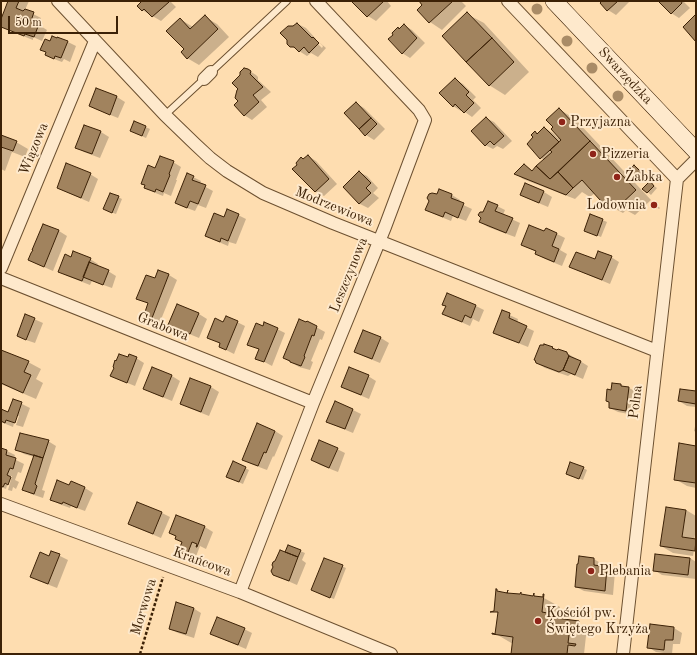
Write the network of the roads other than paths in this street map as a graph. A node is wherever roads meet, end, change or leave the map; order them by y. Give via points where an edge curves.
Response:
1 (58, 1) edge
2 (287, 1) edge
3 (316, 1) edge
4 (508, 1) edge
5 (554, 1) edge
6 (95, 41) junction
7 (165, 115) junction
8 (696, 151) edge
9 (696, 160) edge
10 (677, 179) junction
11 (379, 241) junction
12 (1, 268) edge
13 (1, 278) edge
14 (657, 351) junction
15 (313, 403) junction
16 (1, 504) edge
17 (240, 592) junction
18 (391, 654) edge
19 (623, 654) edge

1 - 6 street, Modrzewiowa
2 - 7 lane
3 - 11 street, Leszczynowa via 419,110 425,120
4 - 10 street
5 - 8 street, Swarzędzka
6 - 7 street, Modrzewiowa
6 - 12 street, Wiązowa
7 - 11 street, Modrzewiowa via 210,158 263,193
9 - 10 street
10 - 14 street, Polna
11 - 14 street, Modrzewiowa
11 - 15 street, Leszczynowa
13 - 15 street, Grabowa
14 - 19 street, Polna
15 - 17 street, Leszczynowa
16 - 17 street, Krańcowa
17 - 18 street, Krańcowa

